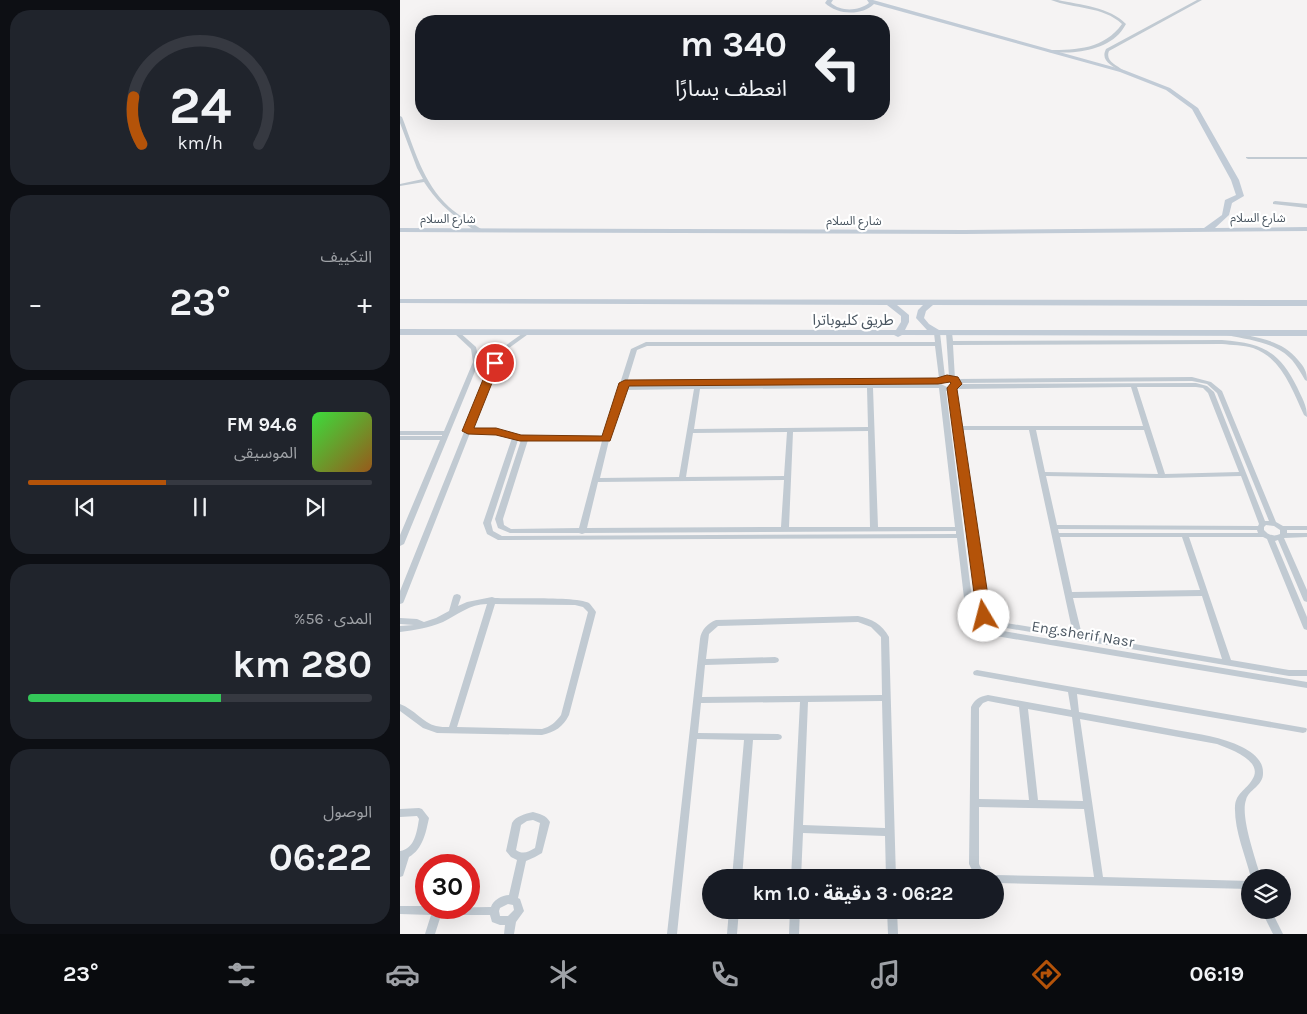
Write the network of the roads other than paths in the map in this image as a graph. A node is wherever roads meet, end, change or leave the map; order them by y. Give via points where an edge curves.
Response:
1 (830, 0) edge
2 (870, 0) edge
3 (1053, 0) edge
4 (1072, 0) edge
5 (1200, 0) edge
6 (1094, 10) junction
7 (1112, 39) junction
8 (1122, 42) junction
9 (1049, 51) junction
10 (1122, 71) junction
11 (400, 117) edge
12 (1248, 158) dead end
13 (1307, 158) edge
14 (425, 180) junction
15 (400, 184) edge
16 (1275, 203) dead end
17 (1307, 206) edge
18 (1206, 229) junction
19 (1307, 229) edge
20 (400, 230) edge
21 (479, 230) junction
22 (614, 233) junction
23 (1307, 235) edge
24 (400, 236) edge
25 (400, 301) edge
26 (889, 303) junction
27 (930, 303) junction
28 (1307, 303) edge
29 (400, 332) edge
30 (456, 332) junction
31 (528, 332) junction
32 (1221, 332) junction
33 (937, 333) junction
34 (949, 333) junction
35 (1307, 333) edge
36 (898, 334) junction
37 (951, 343) junction
38 (939, 344) junction
39 (940, 355) junction
40 (950, 355) junction
41 (476, 362) junction
42 (495, 363) junction
43 (1304, 365) edge
44 (1307, 379) edge
45 (940, 383) junction
46 (954, 383) junction
47 (1057, 383) junction
48 (870, 384) junction
49 (689, 385) junction
50 (1133, 385) junction
51 (624, 386) junction
52 (698, 388) junction
53 (1307, 415) edge
54 (958, 428) junction
55 (1032, 428) junction
56 (1146, 428) junction
57 (871, 429) junction
58 (790, 430) junction
59 (468, 431) junction
60 (690, 431) junction
61 (1227, 432) junction
62 (1236, 432) junction
63 (400, 433) edge
64 (445, 436) junction
65 (516, 437) junction
66 (400, 438) edge
67 (525, 438) junction
68 (606, 439) junction
69 (952, 474) junction
70 (964, 474) junction
71 (1042, 474) junction
72 (1244, 474) junction
73 (1162, 476) junction
74 (788, 478) junction
75 (682, 479) junction
76 (596, 480) junction
77 (1273, 523) junction
78 (1262, 526) junction
79 (1054, 527) junction
80 (1307, 528) edge
81 (785, 530) junction
82 (874, 530) junction
83 (582, 532) junction
84 (960, 533) junction
85 (1282, 533) junction
86 (1056, 535) junction
87 (1185, 535) junction
88 (1307, 535) edge
89 (1268, 536) junction
90 (400, 544) edge
91 (1205, 594) junction
92 (1068, 595) junction
93 (458, 597) dead end
94 (1307, 599) edge
95 (492, 600) junction
96 (400, 601) edge
97 (453, 612) junction
98 (400, 621) edge
99 (423, 625) junction
100 (1307, 627) edge
101 (400, 629) edge
102 (1078, 638) junction
103 (1158, 651) junction
104 (775, 660) dead end
105 (1158, 660) junction
106 (702, 662) junction
107 (1228, 662) junction
108 (977, 673) dead end
109 (1307, 673) edge
110 (1307, 685) edge
111 (1072, 690) junction
112 (887, 698) junction
113 (804, 699) junction
114 (698, 700) junction
115 (1023, 705) junction
116 (400, 707) edge
117 (1076, 715) junction
118 (452, 730) junction
119 (1303, 730) dead end
120 (694, 736) junction
121 (749, 737) junction
122 (778, 737) dead end
123 (975, 803) junction
124 (1034, 804) junction
125 (1088, 805) junction
126 (400, 813) edge
127 (798, 829) junction
128 (889, 832) junction
129 (402, 856) edge
130 (522, 858) junction
131 (738, 869) edge
132 (796, 869) edge
133 (891, 869) edge
134 (976, 869) edge
135 (1254, 869) edge
136 (400, 873) edge
137 (1004, 879) edge
138 (1099, 882) junction
139 (1241, 884) edge
140 (513, 900) junction
141 (400, 910) edge
142 (415, 910) edge
143 (480, 911) edge
144 (494, 911) junction
145 (435, 919) edge
146 (733, 919) edge
147 (795, 919) edge
148 (892, 919) edge
149 (1270, 919) edge
150 (511, 920) junction
151 (430, 934) edge
152 (508, 934) edge
153 (672, 934) edge
154 (732, 934) edge
155 (794, 934) edge
156 (893, 934) edge
157 (1278, 934) edge

1 - 2 main road via 828,3 832,7 848,10 869,6
2 - 9 main road
3 - 6 street
4 - 6 street via 1100,7
5 - 8 street
6 - 7 street via 1123,22
7 - 8 street
7 - 9 street via 1085,48
8 - 10 street via 1105,54 1107,61
9 - 10 main road
10 - 18 main road via 1168,88 1195,108 1233,176 1240,196 1228,202 1226,216
11 - 14 street
12 - 13 street
14 - 15 street
14 - 21 street via 444,206
16 - 17 street
18 - 19 main road, شارع السلام
18 - 22 main road, شارع السلام
20 - 21 main road, شارع السلام
21 - 22 main road, شارع السلام
22 - 23 main road, شارع السلام via 795,238
22 - 24 main road, شارع السلام
25 - 26 main road, طريق كليوباترا
26 - 27 main road, طريق كليوباترا
26 - 36 main road via 905,315
27 - 28 main road, طريق كليوباترا
27 - 33 main road via 922,310 920,318
29 - 30 main road, طريق كليوباترا
30 - 31 main road, طريق كليوباترا
30 - 41 street via 474,348
31 - 36 main road, طريق كليوباترا
31 - 42 street via 507,347
32 - 34 main road, طريق كليوباترا
32 - 35 main road, طريق كليوباترا
32 - 43 street via 1275,346
33 - 34 main road, طريق كليوباترا
33 - 36 main road, طريق كليوباترا
33 - 38 street, Eng.sherif Nasr
34 - 37 street
37 - 40 street
37 - 53 street via 1243,344 1262,350 1281,363
38 - 39 street, Eng.sherif Nasr
38 - 51 street via 646,344 634,349
39 - 40 street
39 - 45 street, Eng.sherif Nasr
40 - 46 street
41 - 42 street
41 - 64 street
42 - 59 street
43 - 44 street
45 - 46 street
45 - 46 street
45 - 48 street
45 - 69 street, Eng.sherif Nasr
46 - 47 street
46 - 54 street
47 - 50 street
47 - 62 street via 1205,381 1220,392
48 - 49 street
48 - 52 street
48 - 57 street
49 - 51 street
49 - 52 street
50 - 56 street
50 - 61 street via 1196,385 1205,388 1211,392
51 - 68 street
52 - 60 street
54 - 55 street
54 - 70 street
55 - 56 street
55 - 71 street
56 - 73 street
57 - 58 street
57 - 82 street
58 - 60 street
58 - 74 street
59 - 65 street via 496,431
59 - 96 street
60 - 75 street
61 - 62 street
61 - 72 street
62 - 77 street
63 - 64 street
64 - 66 street
64 - 90 street
65 - 67 street
65 - 84 street via 487,522 490,532 501,538
67 - 68 street
67 - 83 street via 499,523 516,532
68 - 76 street
69 - 70 street
69 - 84 street, Eng.sherif Nasr
70 - 102 street via 985,618 992,623
71 - 73 street
71 - 79 street
72 - 73 street
72 - 78 street
74 - 75 street
74 - 81 street
75 - 76 street
76 - 83 street
77 - 78 street
77 - 85 street
78 - 79 street
78 - 89 street via 1261,532
79 - 86 street
80 - 85 street
81 - 82 street
81 - 83 street
82 - 84 street
84 - 105 street, Eng.sherif Nasr via 970,616 978,627 990,632
85 - 88 street
85 - 89 street
85 - 94 street
86 - 87 street
86 - 92 street
87 - 89 street
87 - 91 street
89 - 100 street
91 - 92 street
91 - 107 street
92 - 102 street
93 - 97 street
95 - 97 street via 467,605
95 - 118 street
95 - 118 street via 575,602 590,608 592,616 565,715 556,727 542,732
97 - 99 street
98 - 99 street
99 - 101 street
102 - 103 street
103 - 105 street
103 - 107 street
104 - 106 street
105 - 110 street, Eng.sherif Nasr
106 - 112 street via 705,633 716,623 863,620 877,626 885,637
106 - 114 street
107 - 109 street via 1296,674
108 - 111 street
111 - 117 street
111 - 119 street
112 - 113 street
112 - 128 street
113 - 114 street
113 - 127 street
114 - 120 street
115 - 117 street
115 - 123 street via 988,698 975,704
115 - 124 street
116 - 118 street via 424,726
117 - 125 street
117 - 135 street via 1217,741 1250,756 1258,774 1256,782 1243,795 1240,808
120 - 121 street
120 - 153 street
121 - 122 street
121 - 131 street
123 - 124 street
123 - 134 street
124 - 125 street
125 - 138 street
126 - 129 street via 420,812 424,818 416,846
127 - 128 street
127 - 132 street
128 - 133 street
129 - 136 street
130 - 130 street via 539,850 545,822 540,818 532,816 517,823 511,851
130 - 140 street
137 - 138 street
138 - 139 street
140 - 144 street via 501,901
140 - 150 street via 519,906
141 - 142 street
143 - 144 street
144 - 150 street via 496,919
145 - 151 street
146 - 154 street
147 - 155 street
148 - 156 street
149 - 157 street
150 - 152 street

